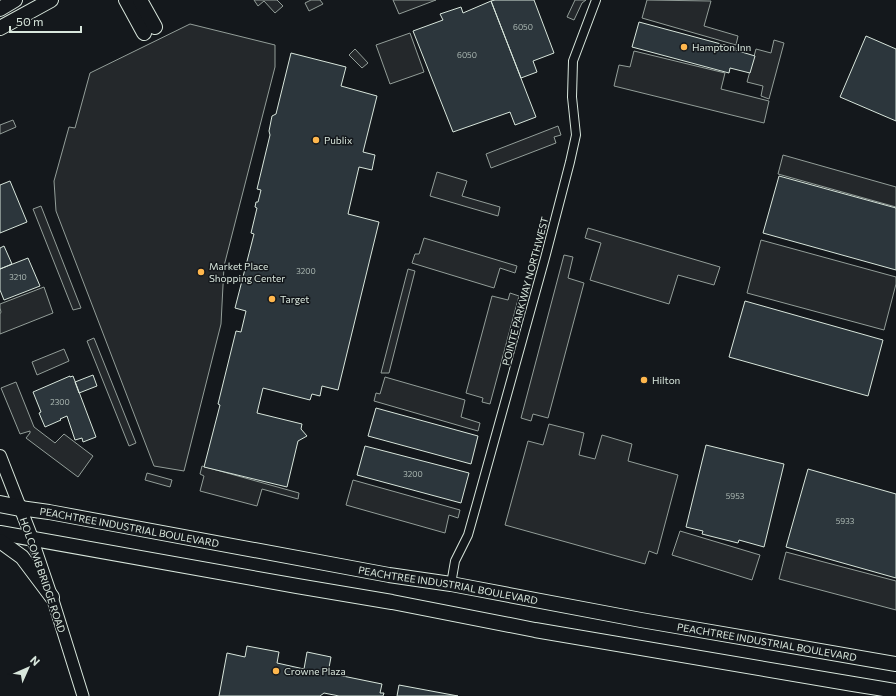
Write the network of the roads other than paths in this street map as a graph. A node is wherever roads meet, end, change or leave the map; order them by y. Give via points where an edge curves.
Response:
1 (16, 0) edge
2 (50, 0) edge
3 (126, 0) edge
4 (140, 0) edge
5 (596, 0) edge
6 (0, 9) edge
7 (0, 28) edge
8 (0, 456) edge
9 (0, 504) edge
10 (20, 508) junction
11 (0, 532) edge
12 (32, 538) junction
13 (0, 540) edge
14 (451, 584) junction
15 (52, 598) junction
16 (896, 664) edge
17 (896, 691) edge
18 (83, 696) edge

1 - 6 highway
2 - 7 highway
3 - 4 highway via 150,30
5 - 14 street, POINTE PARKWAY NORTHWEST via 573,61 572,97 576,136 570,162 468,535 455,561
8 - 10 main road, HOLCOMB BRIDGE ROAD
9 - 10 highway, PEACHTREE INDUSTRIAL BOULEVARD
10 - 12 main road, HOLCOMB BRIDGE ROAD
10 - 14 highway, PEACHTREE INDUSTRIAL BOULEVARD
11 - 12 highway
12 - 15 street, HOLCOMB BRIDGE ROAD
12 - 17 highway via 535,630
13 - 15 highway via 22,557
14 - 16 highway, PEACHTREE INDUSTRIAL BOULEVARD
15 - 18 street, HOLCOMB BRIDGE ROAD

